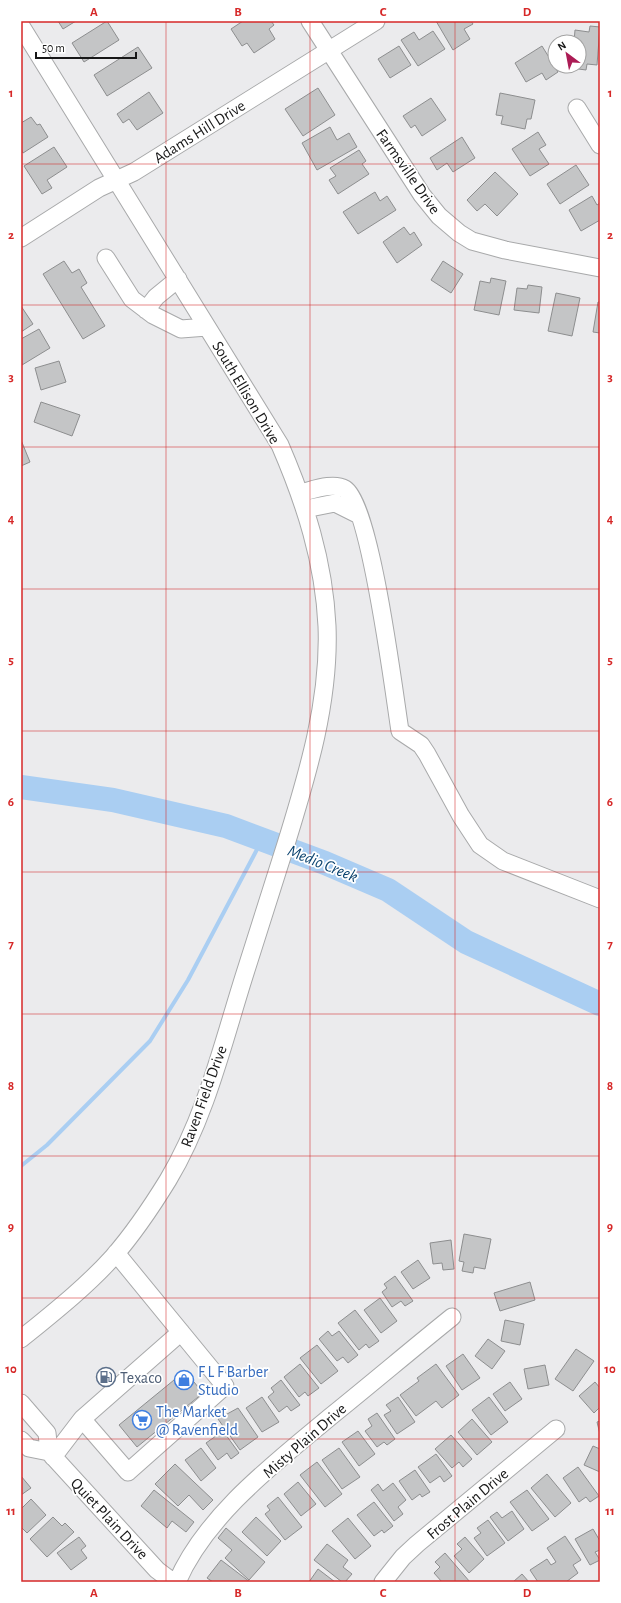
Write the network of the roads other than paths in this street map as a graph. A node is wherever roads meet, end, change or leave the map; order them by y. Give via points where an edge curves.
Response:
1 (310, 21) edge
2 (376, 21) edge
3 (21, 26) edge
4 (328, 50) junction
5 (577, 108) dead end
6 (600, 145) edge
7 (117, 180) junction
8 (21, 238) edge
9 (106, 258) dead end
10 (600, 268) edge
11 (178, 279) junction
12 (146, 310) junction
13 (207, 327) junction
14 (303, 501) junction
15 (299, 802) joint
16 (600, 899) edge
17 (116, 1253) junction
18 (452, 1317) dead end
19 (181, 1332) junction
20 (21, 1339) edge
21 (21, 1403) edge
22 (82, 1419) junction
23 (556, 1429) dead end
24 (21, 1440) edge
25 (51, 1454) junction
26 (173, 1582) edge
27 (177, 1582) edge
28 (383, 1582) edge

1 - 4 street, Farmsville Drive
2 - 4 street, Adams Hill Drive
3 - 7 street, South Ellison Drive
4 - 7 street, Adams Hill Drive via 134,172
4 - 10 street, Farmsville Drive via 422,195 439,216 459,233 472,241 505,250
5 - 6 street
7 - 8 street, Adams Hill Drive via 99,188
7 - 11 street, South Ellison Drive
9 - 12 street via 132,299
11 - 12 street via 156,297
11 - 13 street, South Ellison Drive
12 - 13 street via 181,329
13 - 14 street, South Ellison Drive via 280,444
14 - 15 street, South Ellison Drive via 323,579 327,627 326,676 321,712
14 - 16 street via 331,486 344,489 353,498 373,563 400,731 428,754 461,816 480,845 502,861
15 - 17 street, Raven Field Drive via 203,1104 184,1151 141,1221
17 - 19 street
17 - 20 street, Raven Field Drive via 68,1301
18 - 27 street, Misty Plain Drive via 290,1450 228,1508 185,1564
19 - 22 street
19 - 22 street via 225,1386 128,1472
21 - 25 street via 47,1433
22 - 25 street
23 - 28 street, Frost Plain Drive via 417,1544
24 - 25 street via 29,1448
25 - 26 street, Quiet Plain Drive via 157,1570

